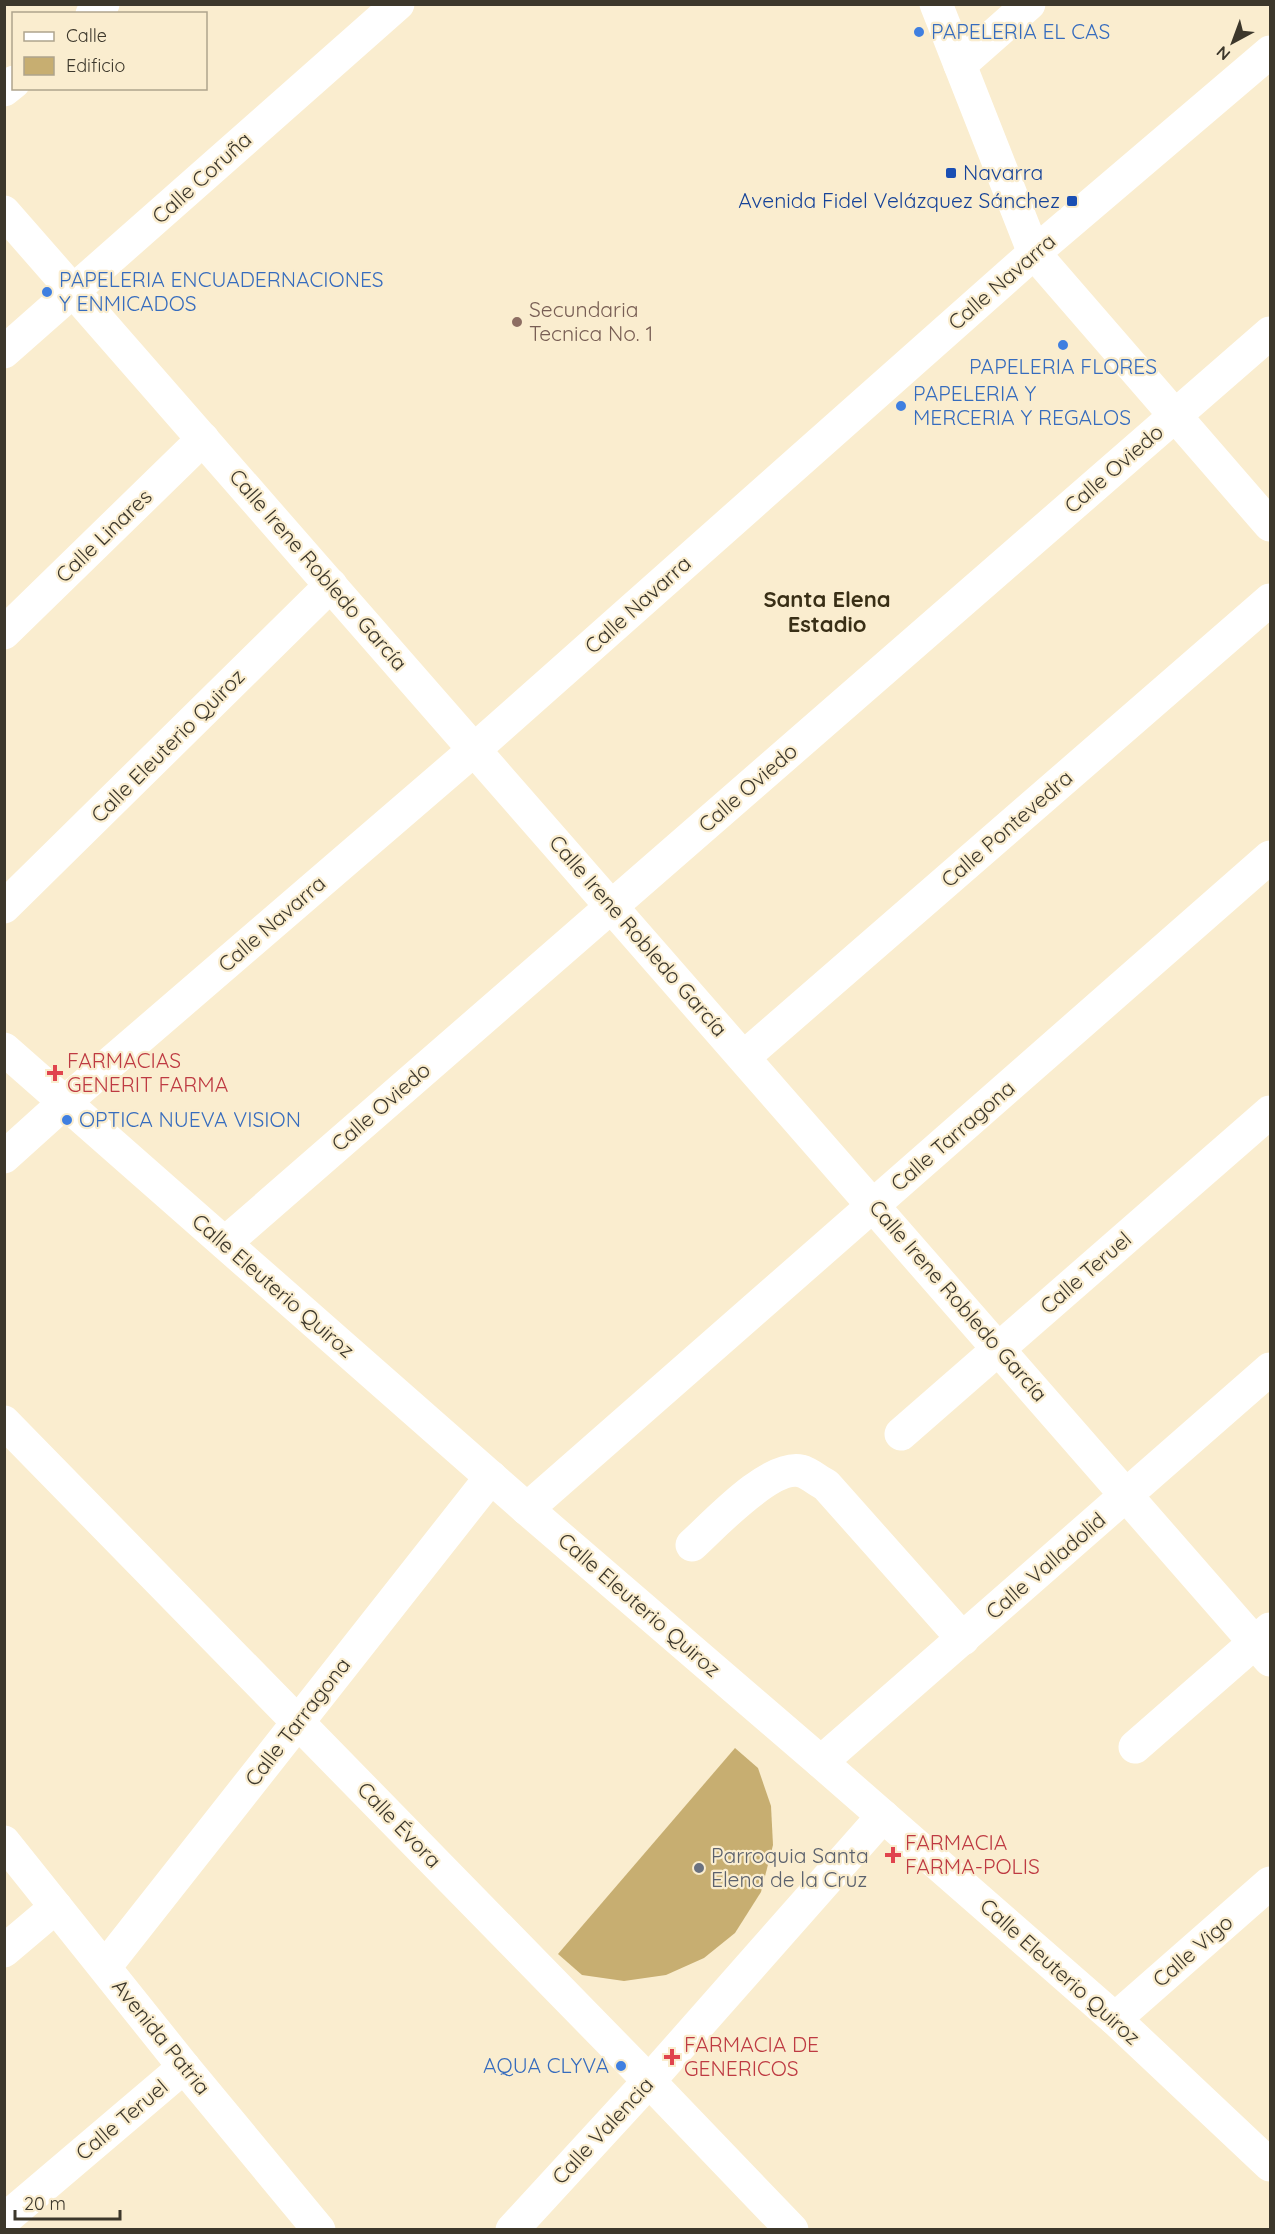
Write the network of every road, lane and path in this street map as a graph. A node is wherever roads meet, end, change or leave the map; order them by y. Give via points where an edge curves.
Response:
1 (398, 4) edge
2 (936, 4) edge
3 (1029, 4) edge
4 (1270, 52) edge
5 (960, 65) junction
6 (4, 212) edge
7 (1034, 253) junction
8 (74, 291) junction
9 (1270, 333) edge
10 (4, 352) edge
11 (1175, 416) junction
12 (203, 439) junction
13 (1270, 525) edge
14 (331, 585) junction
15 (1270, 600) edge
16 (4, 633) edge
17 (475, 749) junction
18 (1270, 857) edge
19 (4, 907) edge
20 (612, 907) junction
21 (4, 1049) edge
22 (744, 1057) junction
23 (65, 1102) junction
24 (1270, 1112) edge
25 (4, 1157) edge
26 (874, 1205) junction
27 (225, 1243) junction
28 (1000, 1349) junction
29 (1270, 1369) edge
30 (4, 1422) edge
31 (901, 1434) dead end
32 (490, 1477) junction
33 (1127, 1494) junction
34 (527, 1509) junction
35 (692, 1545) dead end
36 (963, 1639) junction
37 (1265, 1644) edge
38 (298, 1722) junction
39 (1135, 1747) dead end
40 (821, 1762) junction
41 (883, 1816) junction
42 (4, 1842) edge
43 (1270, 1883) edge
44 (56, 1907) junction
45 (4, 1951) edge
46 (105, 1967) junction
47 (1115, 2019) junction
48 (184, 2067) junction
49 (650, 2081) junction
50 (1270, 2165) edge
51 (4, 2220) edge
52 (319, 2229) edge
53 (512, 2229) edge
54 (792, 2229) edge

1 - 8 street, Calle Coruña
2 - 5 street
3 - 5 street
4 - 7 street, Calle Navarra
5 - 7 street
6 - 8 street, Calle Irene Robledo García
7 - 11 street
7 - 17 street, Calle Navarra
8 - 10 street, Calle Coruña
8 - 12 street, Calle Irene Robledo García
9 - 11 street, Calle Oviedo
11 - 13 street
11 - 20 street, Calle Oviedo
12 - 14 street, Calle Irene Robledo García
12 - 16 street, Calle Linares
14 - 17 street, Calle Irene Robledo García
14 - 19 street, Calle Eleuterio Quiroz
15 - 22 street, Calle Pontevedra
17 - 20 street, Calle Irene Robledo García
17 - 23 street, Calle Navarra
18 - 26 street, Calle Tarragona
20 - 22 street, Calle Irene Robledo García
20 - 27 street, Calle Oviedo
21 - 23 street, Calle Eleuterio Quiroz
22 - 26 street, Calle Irene Robledo García
23 - 25 street, Calle Navarra
23 - 27 street, Calle Eleuterio Quiroz
24 - 28 street, Calle Teruel
26 - 28 street, Calle Irene Robledo García
26 - 34 street, Calle Tarragona
27 - 32 street, Calle Eleuterio Quiroz
28 - 31 street, Calle Teruel
28 - 33 street, Calle Irene Robledo García
29 - 33 street, Calle Valladolid
30 - 38 street, Calle Évora
32 - 34 street, Calle Eleuterio Quiroz
32 - 38 street, Calle Tarragona
33 - 36 street, Calle Valladolid
33 - 37 street, Calle Irene Robledo García
34 - 40 street, Calle Eleuterio Quiroz
35 - 36 street via 754,1488 777,1473 801,1471 826,1485
36 - 40 street, Calle Valladolid
37 - 39 street
38 - 46 street, Calle Tarragona
38 - 49 street, Calle Évora
40 - 41 street, Calle Eleuterio Quiroz
41 - 47 street, Calle Eleuterio Quiroz
41 - 49 street, Calle Valencia
42 - 44 street, Avenida Patria
43 - 47 street, Calle Vigo
44 - 45 street
44 - 46 street, Avenida Patria
46 - 48 street, Avenida Patria
47 - 50 street, Calle Eleuterio Quiroz
48 - 51 street, Calle Teruel
48 - 52 street, Avenida Patria
49 - 53 street, Calle Valencia
49 - 54 street, Calle Évora

